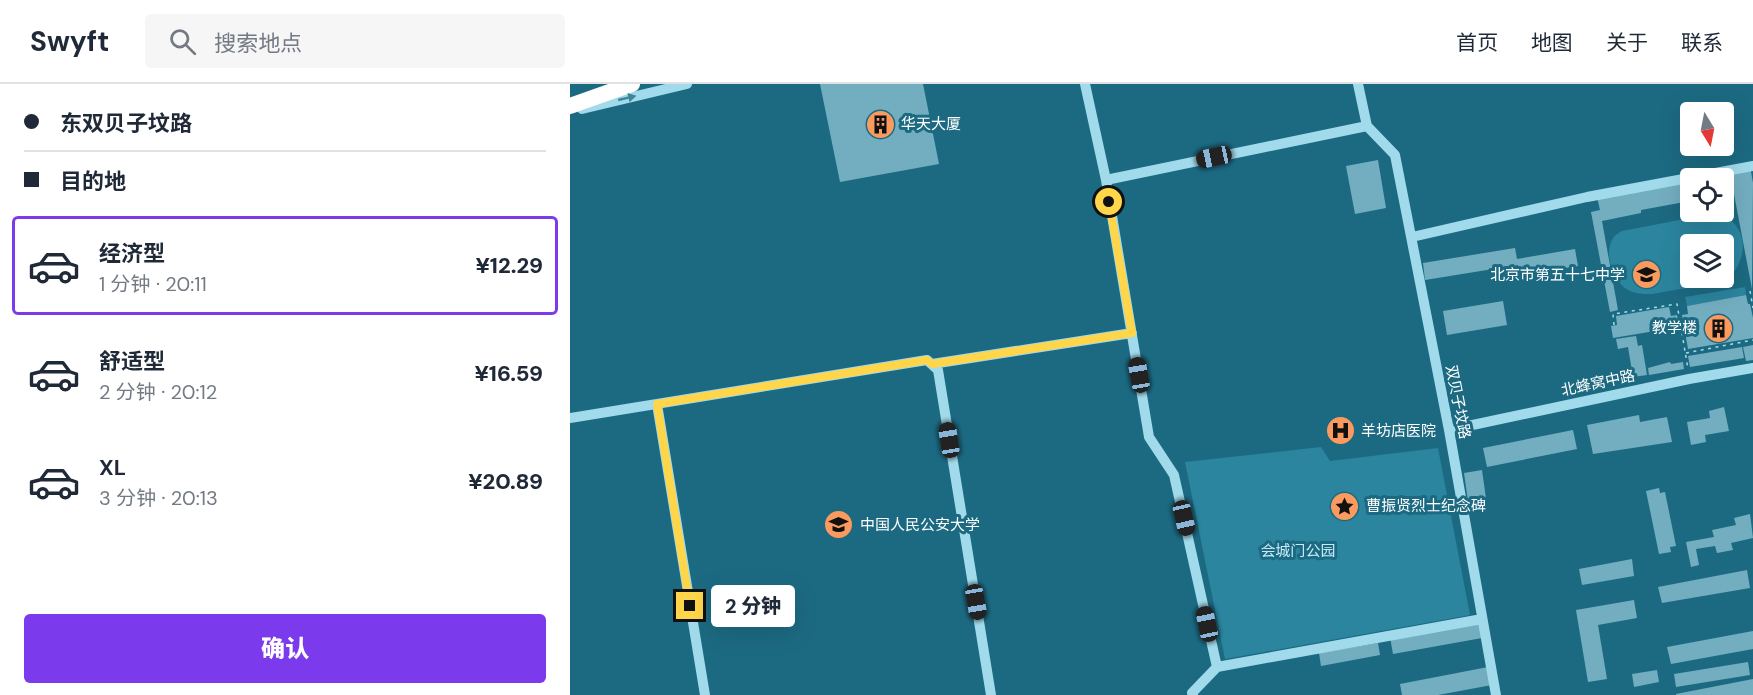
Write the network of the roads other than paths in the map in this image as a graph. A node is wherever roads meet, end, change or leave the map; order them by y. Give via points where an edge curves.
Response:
1 (609, 84) edge
2 (632, 84) edge
3 (687, 84) edge
4 (1085, 84) edge
5 (1359, 84) edge
6 (570, 93) edge
7 (570, 106) edge
8 (570, 112) edge
9 (1367, 126) junction
10 (1753, 166) edge
11 (1106, 180) junction
12 (1412, 237) junction
13 (1132, 333) junction
14 (932, 364) junction
15 (1753, 368) edge
16 (657, 404) junction
17 (570, 418) edge
18 (1449, 430) junction
19 (1482, 619) junction
20 (1217, 667) junction
21 (705, 695) edge
22 (992, 695) edge
23 (1192, 695) edge
24 (1496, 695) edge

1 - 6 highway
2 - 7 highway
8 -> 3 street
4 - 11 street
5 - 9 street
9 - 11 street
9 - 12 street, 双贝子坟路 via 1395,155
10 - 12 street via 1587,197
11 - 13 street
12 - 18 street, 双贝子坟路
13 - 14 street
13 - 20 street via 1149,437 1174,475
14 - 16 street via 927,360
14 - 22 street via 938,370
15 - 18 street, 北蜂窝中路
16 - 17 street
16 - 21 street
18 - 19 street, 双贝子坟路
19 - 20 street
19 - 24 street, 双贝子坟路
20 - 23 street

